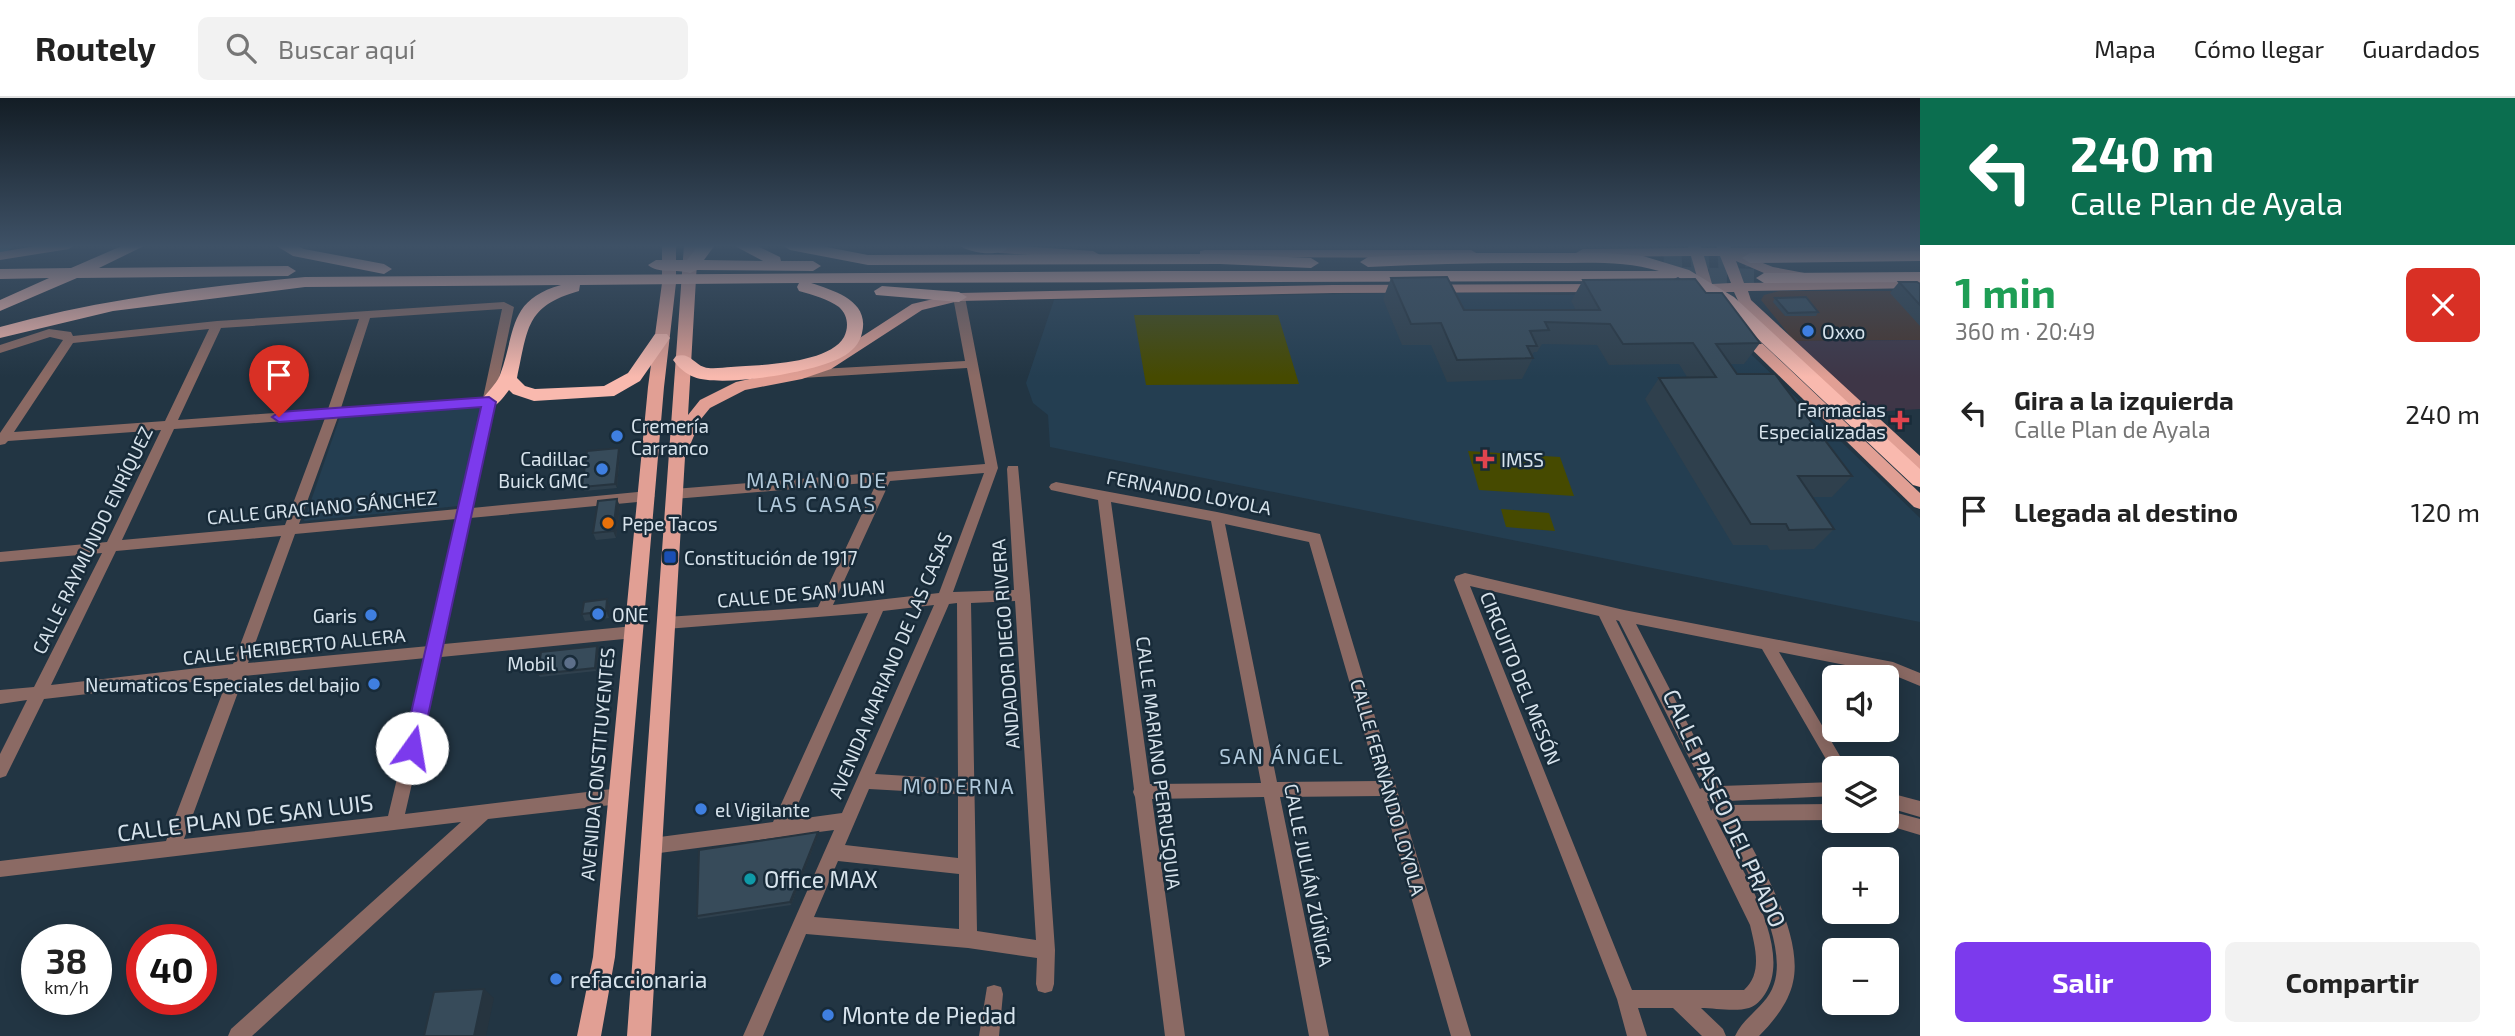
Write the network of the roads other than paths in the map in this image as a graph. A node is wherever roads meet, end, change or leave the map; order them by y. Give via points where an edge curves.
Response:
1 (1706, 288) edge
2 (1738, 288) edge
3 (39, 289) edge
4 (233, 289) edge
5 (565, 289) edge
6 (668, 289) edge
7 (688, 289) edge
8 (807, 289) edge
9 (818, 289) edge
10 (937, 289) edge
11 (991, 289) edge
12 (1341, 289) edge
13 (1709, 289) edge
14 (959, 297) junction
15 (0, 306) edge
16 (95, 308) junction
17 (366, 314) junction
18 (217, 325) junction
19 (0, 333) edge
20 (661, 338) junction
21 (69, 341) junction
22 (0, 343) edge
23 (0, 349) edge
24 (682, 360) junction
25 (972, 364) junction
26 (802, 374) junction
27 (508, 379) junction
28 (489, 402) junction
29 (333, 414) junction
30 (170, 424) junction
31 (1878, 427) junction
32 (1, 439) edge
33 (1854, 439) junction
34 (677, 457) junction
35 (992, 468) junction
36 (1013, 469) dead end
37 (1918, 474) edge
38 (885, 478) junction
39 (1056, 486) dead end
40 (674, 495) junction
41 (648, 496) junction
42 (1104, 496) junction
43 (1920, 503) edge
44 (465, 513) junction
45 (1217, 516) junction
46 (291, 528) junction
47 (1315, 538) joint
48 (112, 546) junction
49 (0, 556) edge
50 (1023, 595) junction
51 (964, 597) junction
52 (944, 598) junction
53 (878, 606) junction
54 (1604, 611) junction
55 (823, 612) junction
56 (1624, 616) junction
57 (666, 624) junction
58 (634, 632) junction
59 (1766, 643) junction
60 (435, 651) junction
61 (240, 670) junction
62 (1920, 680) edge
63 (39, 693) junction
64 (0, 697) edge
65 (1832, 756) edge
66 (0, 771) edge
67 (864, 780) junction
68 (966, 787) junction
69 (1387, 788) junction
70 (1822, 789) edge
71 (1270, 791) junction
72 (1141, 792) junction
73 (1713, 794) junction
74 (1694, 795) junction
75 (620, 796) junction
76 (1899, 803) edge
77 (1920, 809) edge
78 (1822, 812) edge
79 (1703, 813) junction
80 (482, 814) junction
81 (1725, 814) junction
82 (848, 820) junction
83 (395, 821) junction
84 (1899, 821) edge
85 (1920, 827) edge
86 (778, 830) junction
87 (652, 846) junction
88 (172, 849) junction
89 (834, 852) junction
90 (966, 867) junction
91 (0, 869) edge
92 (800, 925) junction
93 (968, 939) junction
94 (1046, 950) junction
95 (1045, 984) dead end
96 (994, 994) dead end
97 (1626, 999) junction
98 (1677, 999) junction
99 (238, 1036) edge
100 (589, 1036) edge
101 (639, 1036) edge
102 (753, 1036) edge
103 (989, 1036) edge
104 (1175, 1036) edge
105 (1319, 1036) edge
106 (1461, 1036) edge
107 (1637, 1036) edge
108 (1716, 1036) edge
109 (1745, 1036) edge

1 - 33 main road via 1711,301
2 - 31 main road via 1745,302
3 - 15 highway
4 - 16 highway
5 - 27 highway via 547,294 523,315
6 - 20 main road, AVENIDA CONSTITUYENTES
7 - 24 main road
8 - 24 highway via 840,301 854,315 854,332 829,357 804,366 707,374
9 - 14 highway
10 - 11 highway
12 - 14 main road
13 - 37 highway via 1728,300
14 - 25 street
14 - 26 main road via 917,307 843,357
16 - 19 highway
16 - 22 highway
17 - 18 street
17 - 28 street via 508,307
17 - 29 street
18 - 21 street
18 - 30 street, CALLE RAYMUNDO ENRÍQUEZ
20 - 27 highway via 634,377 608,392 534,395 519,390
20 - 41 main road, AVENIDA CONSTITUYENTES
21 - 23 street via 67,335 55,332
21 - 32 street
24 - 34 main road
25 - 26 street
25 - 35 street
26 - 34 main road via 741,386 705,404 694,417
27 - 28 highway
28 - 29 street
28 - 44 street
29 - 30 street
29 - 46 street
30 - 32 street
30 - 48 street, CALLE RAYMUNDO ENRÍQUEZ
31 - 33 main road via 1856,415 1844,416 1840,421
31 - 37 main road
33 - 43 main road
34 - 40 main road
35 - 38 street
35 - 52 street, AVENIDA MARIANO DE LAS CASAS
36 - 50 street, ANDADOR DIEGO RIVERA
38 - 40 street
38 - 55 street
39 - 42 street, FERNANDO LOYOLA
40 - 57 main road
41 - 44 street, CALLE GRACIANO SÁNCHEZ
41 - 58 main road, AVENIDA CONSTITUYENTES
42 - 45 street, FERNANDO LOYOLA
42 - 72 street, CALLE MARIANO PERRUSQUIA
44 - 46 street, CALLE GRACIANO SÁNCHEZ
44 - 60 street
45 - 47 street, FERNANDO LOYOLA
45 - 71 street, CALLE JULIÁN ZÚÑIGA
46 - 48 street, CALLE GRACIANO SÁNCHEZ
46 - 61 street
47 - 69 street, CALLE FERNANDO LOYOLA
48 - 49 street, CALLE GRACIANO SÁNCHEZ
48 - 63 street, CALLE RAYMUNDO ENRÍQUEZ
50 - 51 street, CALLE DE SAN JUAN
50 - 94 street, ANDADOR DIEGO RIVERA
51 - 52 street, CALLE DE SAN JUAN
51 - 68 street
52 - 53 street, CALLE DE SAN JUAN
52 - 67 street, AVENIDA MARIANO DE LAS CASAS
53 - 55 street, CALLE DE SAN JUAN
53 - 86 street
54 - 56 street, CIRCUITO DEL MESÓN
54 - 74 street, CALLE PASEO DEL PRADO
54 - 97 street, CIRCUITO DEL MESÓN via 1465,579 1460,583
55 - 57 street, CALLE DE SAN JUAN
56 - 59 street, CIRCUITO DEL MESÓN
56 - 73 street, CALLE PASEO DEL PRADO
57 - 87 main road
58 - 60 street, CALLE HERIBERTO ALLERA
58 - 75 main road, AVENIDA CONSTITUYENTES
59 - 62 street, CIRCUITO DEL MESÓN via 1894,668
59 - 65 street
60 - 61 street, CALLE HERIBERTO ALLERA
60 - 83 street
61 - 63 street, CALLE HERIBERTO ALLERA
61 - 88 street
63 - 64 street, CALLE HERIBERTO ALLERA
63 - 66 street, CALLE RAYMUNDO ENRÍQUEZ
67 - 68 street
67 - 82 street, AVENIDA MARIANO DE LAS CASAS
68 - 90 street
69 - 71 street
69 - 106 street, CALLE FERNANDO LOYOLA
70 - 73 street
71 - 72 street
71 - 105 street, CALLE JULIÁN ZÚÑIGA
72 - 104 street, CALLE MARIANO PERRUSQUIA
73 - 74 street
73 - 81 street, CALLE PASEO DEL PRADO
74 - 79 street, CALLE PASEO DEL PRADO
75 - 80 street, CALLE PLAN DE SAN LUIS
75 - 100 main road, AVENIDA CONSTITUYENTES via 604,957
76 - 77 street
78 - 81 street
79 - 81 street
79 - 98 street, CALLE PASEO DEL PRADO via 1758,923 1764,982 1747,999
80 - 83 street, CALLE PLAN DE SAN LUIS
80 - 99 street
81 - 109 street, CALLE PASEO DEL PRADO via 1772,905 1782,945 1785,981 1775,1002
82 - 86 street
82 - 89 street, AVENIDA MARIANO DE LAS CASAS
83 - 88 street, CALLE PLAN DE SAN LUIS
84 - 85 street
86 - 87 street
87 - 101 main road
88 - 91 street, CALLE PLAN DE SAN LUIS
89 - 90 street
89 - 92 street, AVENIDA MARIANO DE LAS CASAS
90 - 93 street
92 - 93 street
92 - 102 street, AVENIDA MARIANO DE LAS CASAS
93 - 94 street
94 - 95 street, ANDADOR DIEGO RIVERA
96 - 103 street
97 - 98 street, CALLE PASEO DEL PRADO
97 - 107 street, CIRCUITO DEL MESÓN
98 - 108 street

